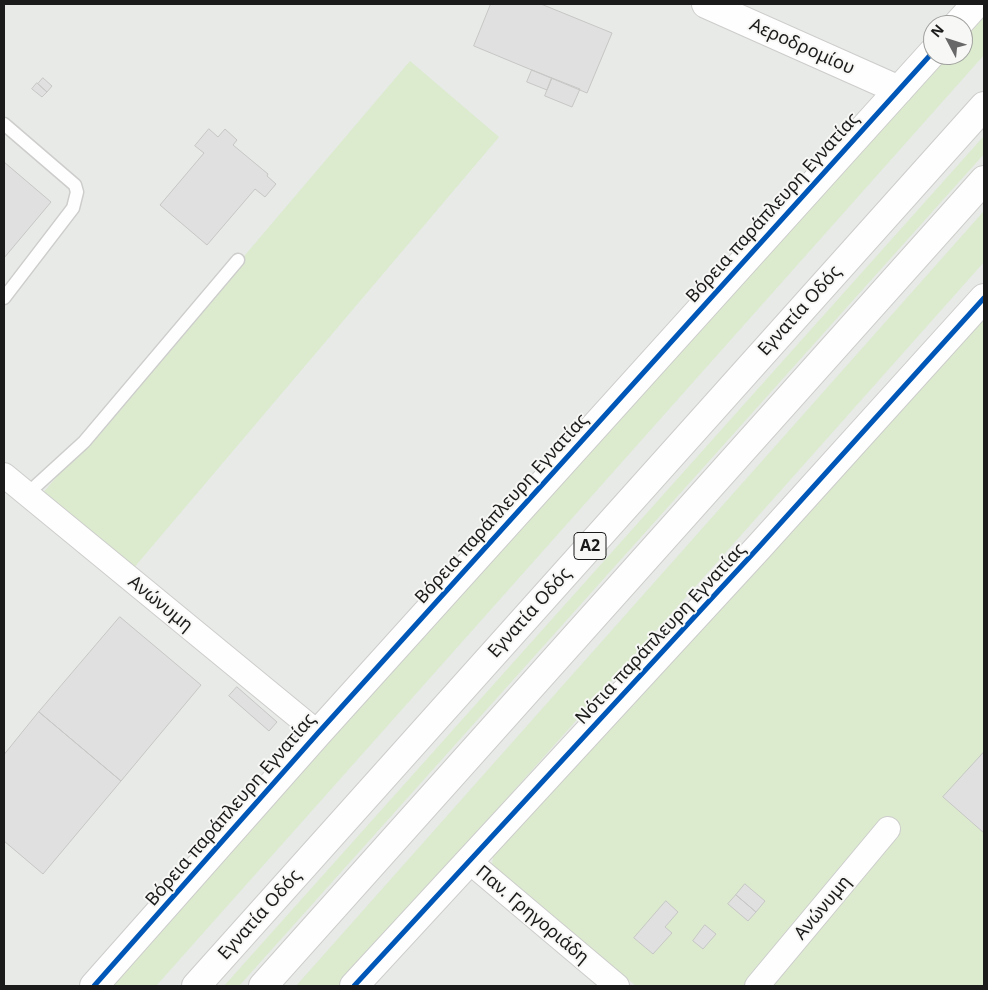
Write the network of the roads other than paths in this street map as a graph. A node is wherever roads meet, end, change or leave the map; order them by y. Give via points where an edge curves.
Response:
1 (706, 4) edge
2 (976, 4) edge
3 (966, 15) edge
4 (923, 63) edge
5 (899, 90) junction
6 (984, 106) edge
7 (4, 124) edge
8 (984, 180) edge
9 (238, 260) dead end
10 (4, 298) edge
11 (984, 298) edge
12 (4, 475) edge
13 (26, 494) junction
14 (318, 733) junction
15 (888, 829) dead end
16 (470, 862) junction
17 (94, 986) edge
18 (196, 986) edge
19 (263, 986) edge
20 (354, 986) edge
21 (617, 986) edge
22 (757, 986) edge

1 - 5 main road, Αεροδρομίου
2 - 3 main road
4 - 5 main road, Βόρεια παράπλευρη Εγνατίας
5 - 14 main road, Βόρεια παράπλευρη Εγνατίας
6 - 18 main road, Εγνατία Οδός / Α2
7 - 10 lane via 75,185 77,192 73,208
8 - 19 main road
9 - 13 lane via 84,442
11 - 16 main road, Νότια παράπλευρη Εγνατίας
12 - 13 street, Ανώνυμη
13 - 14 street, Ανώνυμη
14 - 17 main road, Βόρεια παράπλευρη Εγνατίας
15 - 22 street, Ανώνυμη
16 - 20 main road, Νότια παράπλευρη Εγνατίας
16 - 21 street, Παν. Γρηγοριάδη

